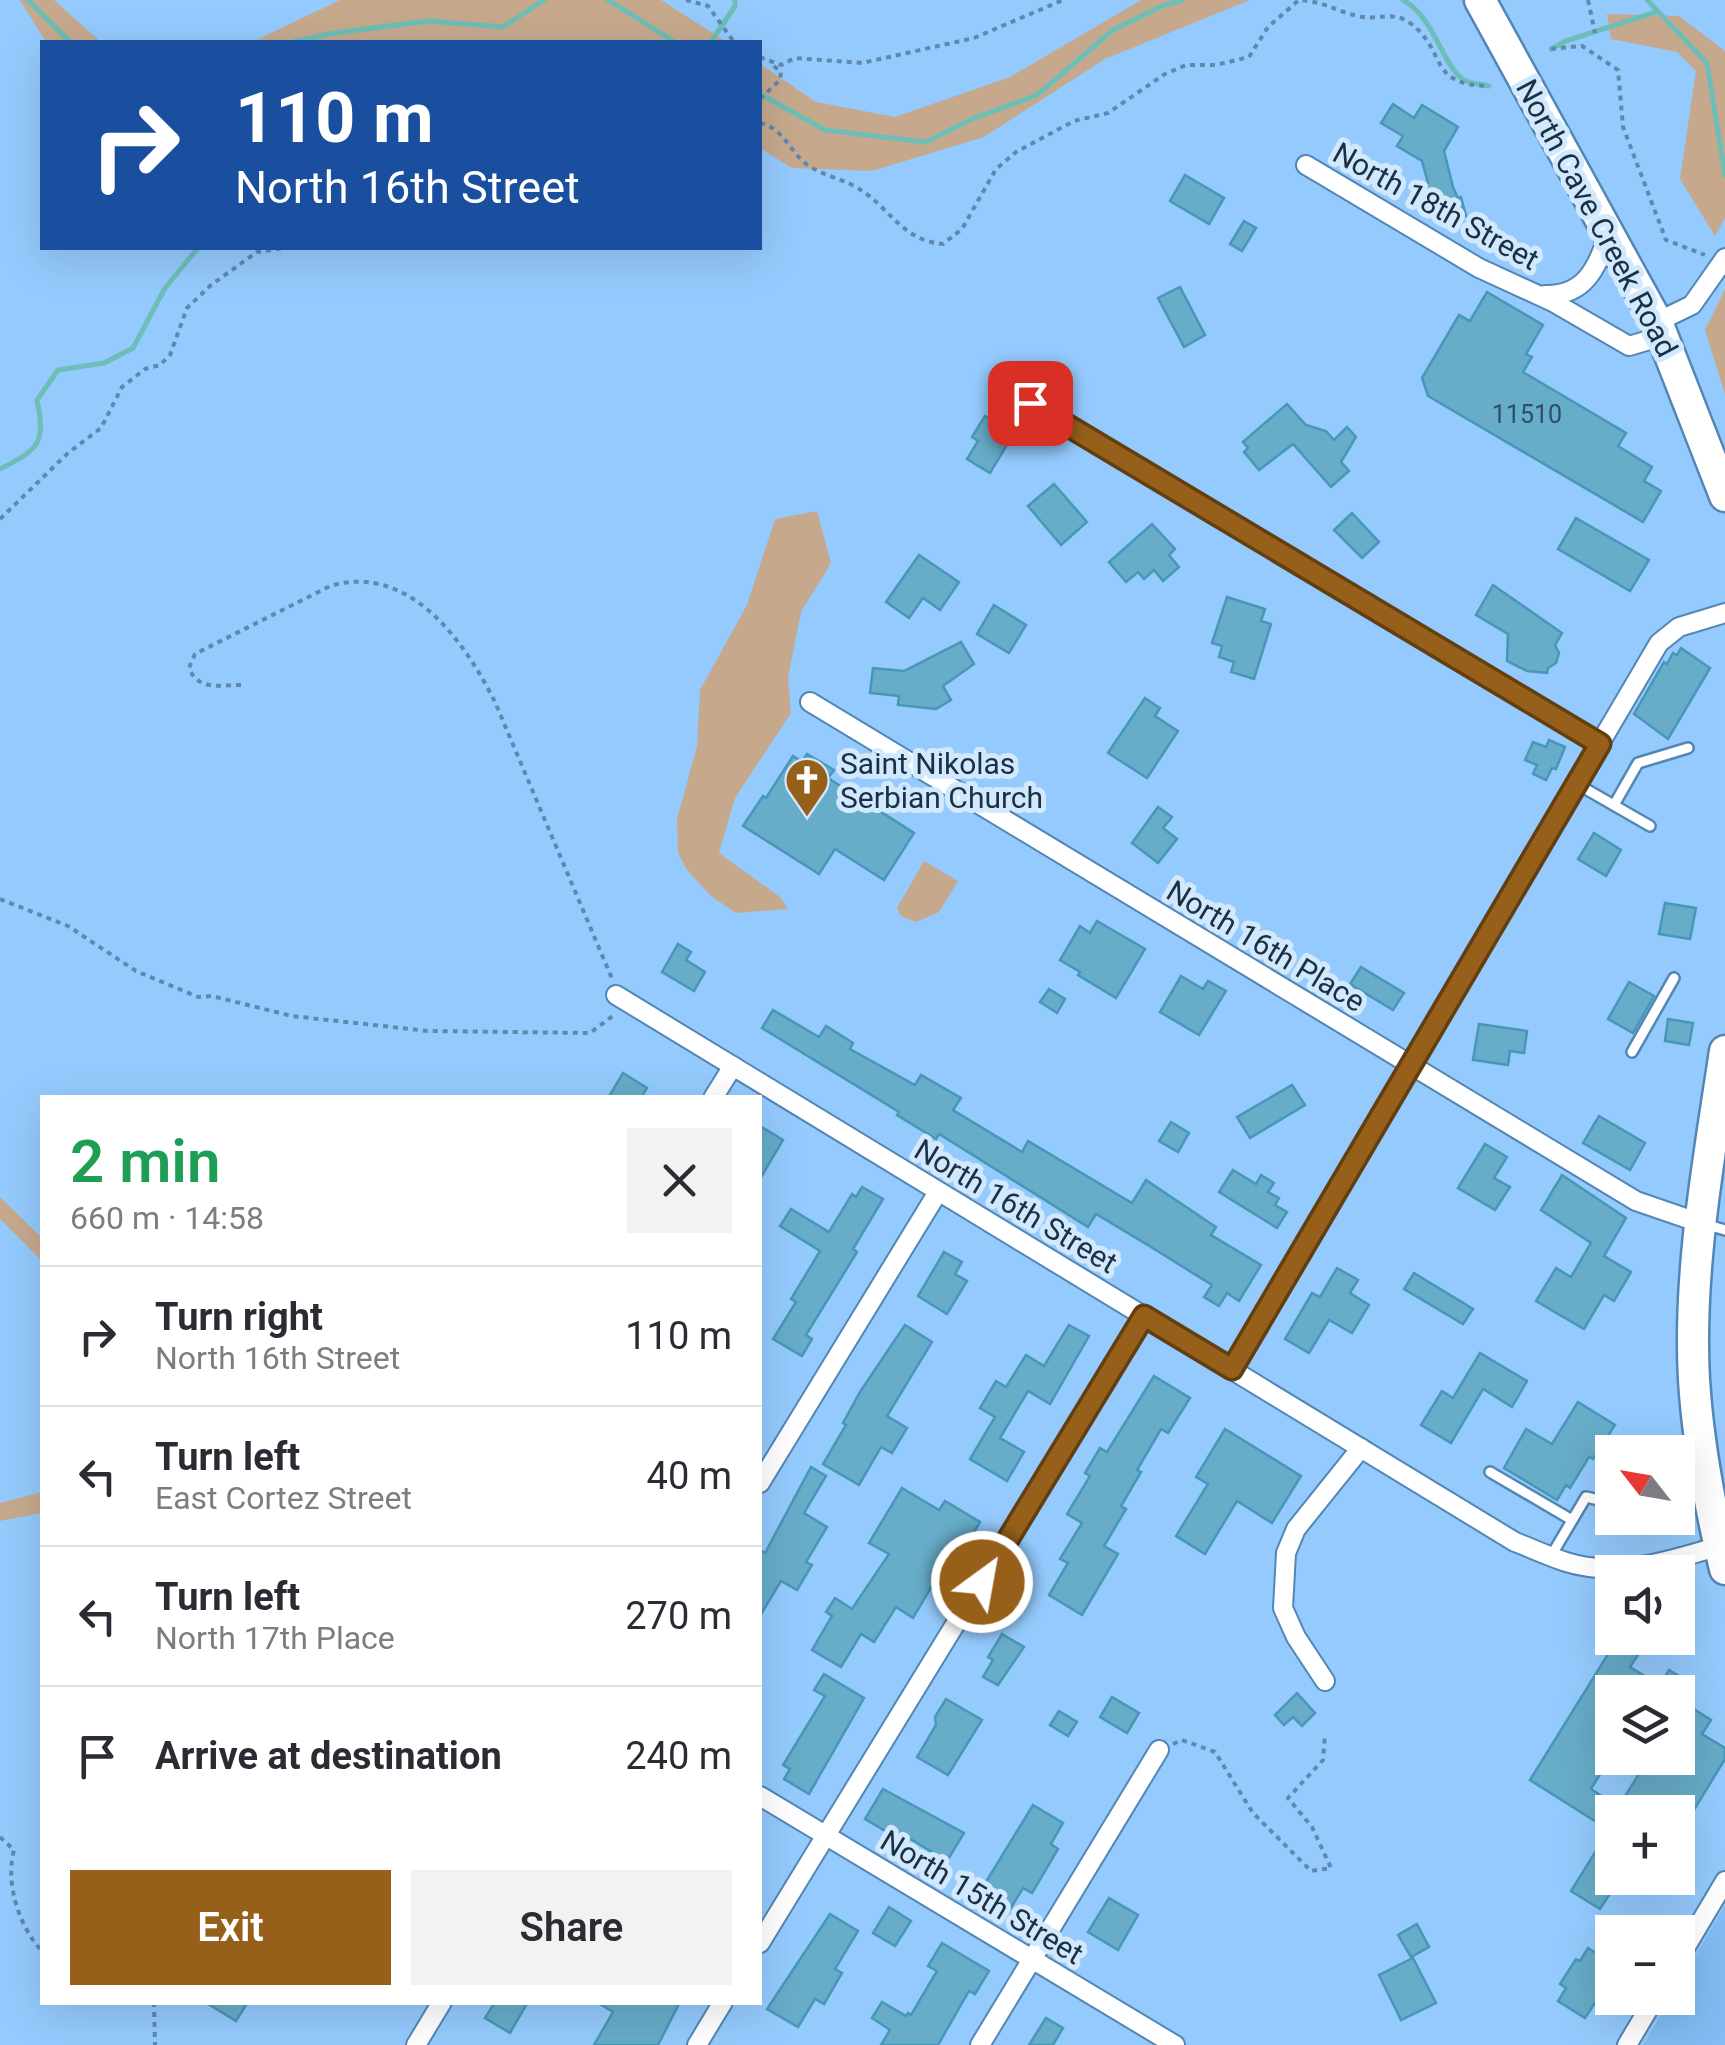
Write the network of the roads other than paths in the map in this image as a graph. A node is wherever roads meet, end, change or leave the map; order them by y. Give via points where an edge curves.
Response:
1 (1480, 0) edge
2 (1306, 165) dead end
3 (1610, 233) junction
4 (1719, 256) edge
5 (1539, 295) junction
6 (1660, 329) junction
7 (1030, 403) dead end
8 (1725, 496) edge
9 (1725, 613) edge
10 (810, 702) dead end
11 (1600, 744) junction
12 (1688, 748) dead end
13 (1577, 784) junction
14 (1614, 805) junction
15 (1650, 826) dead end
16 (1674, 978) dead end
17 (623, 999) road end
18 (1725, 1051) edge
19 (1632, 1052) dead end
20 (732, 1066) junction
21 (1411, 1066) junction
22 (716, 1095) edge
23 (938, 1192) junction
24 (1713, 1226) edge
25 (1144, 1316) junction
26 (1232, 1369) junction
27 (1361, 1448) junction
28 (1490, 1472) dead end
29 (762, 1480) edge
30 (1708, 1488) junction
31 (1695, 1490) edge
32 (1595, 1498) edge
33 (1572, 1520) junction
34 (1552, 1556) junction
35 (1722, 1558) edge
36 (1325, 1681) dead end
37 (1159, 1750) road end
38 (762, 1797) edge
39 (826, 1836) junction
40 (1725, 1881) edge
41 (1695, 1931) edge
42 (762, 1941) edge
43 (1032, 1959) junction
44 (440, 2005) edge
45 (722, 2005) edge
46 (1645, 2015) edge
47 (416, 2045) edge
48 (697, 2045) edge
49 (980, 2045) edge
50 (1175, 2045) edge
51 (1627, 2045) edge

1 - 3 main road, North Cave Creek Road
2 - 5 street, North 18th Street via 1478,268
3 - 5 street, North 18th Street via 1580,288
3 - 6 main road, North Cave Creek Road
4 - 6 street via 1692,306
5 - 6 street, North 18th Street via 1630,346
6 - 8 main road, North Cave Creek Road
7 - 11 street
9 - 11 street via 1679,627 1659,643
10 - 21 street, North 16th Place
11 - 13 street
12 - 14 lane via 1638,763
13 - 14 lane
13 - 21 street
14 - 15 lane
16 - 19 lane
17 - 20 street, North 16th Street
18 - 24 main road
20 - 22 street
20 - 23 street, North 16th Street
21 - 24 street, North 16th Place via 1636,1201
21 - 26 street
23 - 25 street, North 16th Street
23 - 29 street
24 - 30 main road via 1694,1326
25 - 26 street, North 16th Street
25 - 39 street
26 - 27 street, North 16th Street
27 - 34 street, North 16th Street via 1514,1542
27 - 36 street via 1296,1529 1286,1552 1283,1608
28 - 33 lane
30 - 31 lane
30 - 35 main road
32 - 33 lane via 1586,1496
33 - 34 lane
34 - 35 street, North 16th Street via 1610,1568
37 - 43 street
38 - 39 street, North 15th Street
39 - 42 street
39 - 43 street, North 15th Street
40 - 41 street
43 - 49 street
43 - 50 street, North 15th Street
44 - 47 street
45 - 48 street
46 - 51 street

